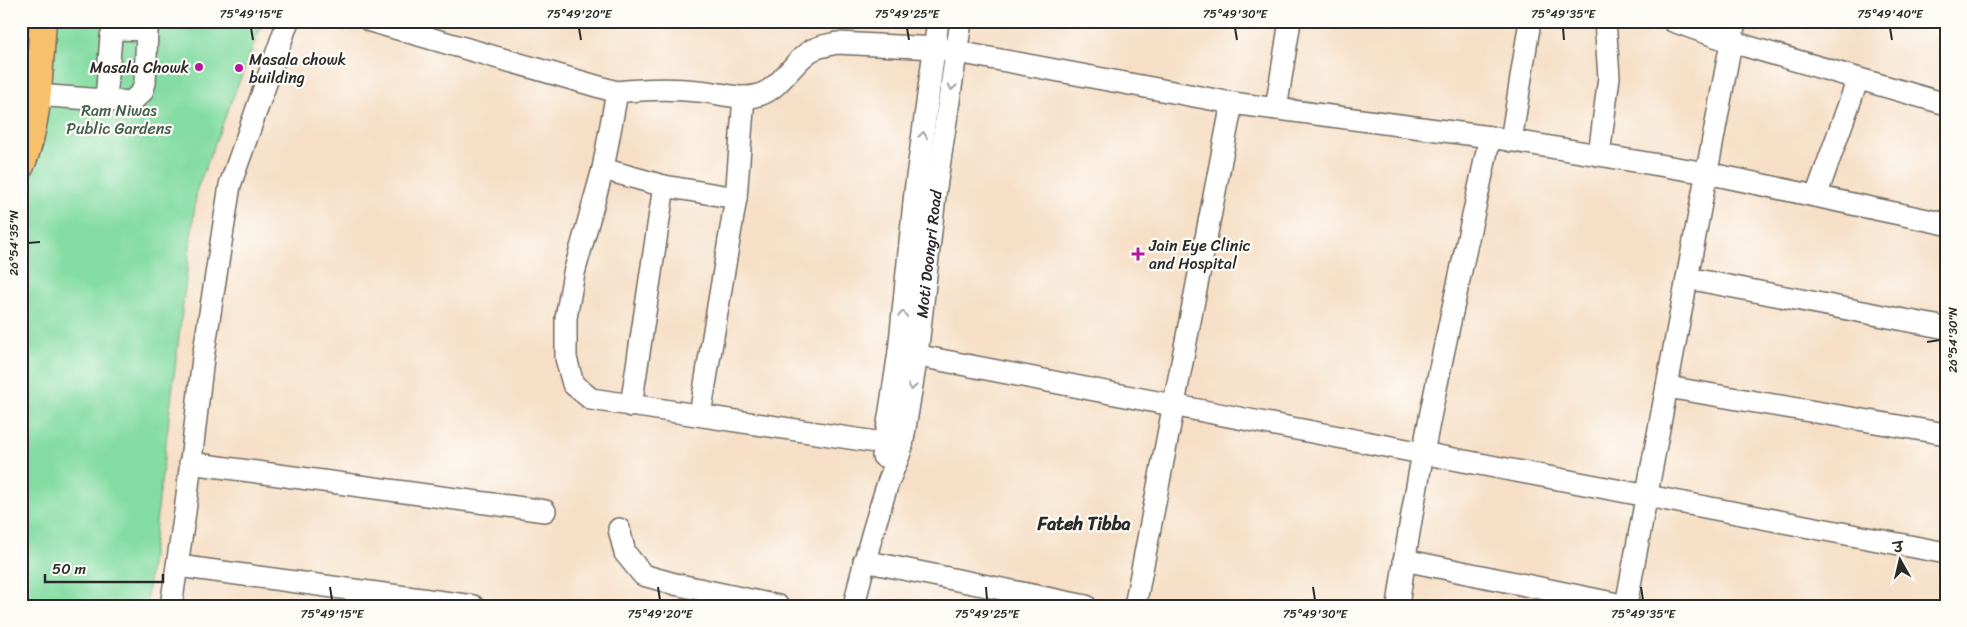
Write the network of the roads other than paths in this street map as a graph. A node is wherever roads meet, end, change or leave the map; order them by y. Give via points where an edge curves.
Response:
1 (42, 21) edge
2 (288, 21) edge
3 (370, 21) edge
4 (938, 21) edge
5 (961, 21) edge
6 (1290, 21) edge
7 (1530, 21) edge
8 (1605, 21) edge
9 (1672, 21) edge
10 (1736, 21) edge
11 (1732, 42) junction
12 (936, 48) junction
13 (957, 52) junction
14 (1858, 79) junction
15 (617, 92) junction
16 (36, 95) junction
17 (744, 97) junction
18 (106, 100) dead end
19 (1232, 103) junction
20 (1946, 104) edge
21 (1276, 109) junction
22 (1490, 137) junction
23 (1511, 141) junction
24 (1599, 155) junction
25 (21, 166) edge
26 (603, 168) junction
27 (928, 172) junction
28 (1707, 173) junction
29 (664, 186) junction
30 (1816, 196) junction
31 (736, 198) junction
32 (1946, 224) edge
33 (1687, 278) junction
34 (1946, 328) edge
35 (908, 354) junction
36 (1667, 387) junction
37 (1172, 404) junction
38 (631, 406) junction
39 (700, 415) junction
40 (1946, 434) edge
41 (893, 445) junction
42 (1423, 454) junction
43 (190, 463) junction
44 (1646, 498) junction
45 (545, 511) dead end
46 (619, 529) dead end
47 (1946, 553) edge
48 (1404, 560) junction
49 (864, 561) junction
50 (178, 566) junction
51 (171, 606) edge
52 (473, 606) edge
53 (778, 606) edge
54 (854, 606) edge
55 (1086, 606) edge
56 (1135, 606) edge
57 (1398, 606) edge
58 (1626, 606) edge

1 - 16 main road
2 - 43 street via 230,186
3 - 15 street
4 - 12 street, Moti Doongri Road
5 - 13 street, Moti Doongri Road
6 - 21 street
7 - 23 street
8 - 24 street via 1609,77
9 - 11 street
10 - 11 street
11 - 14 street
11 - 28 street
12 - 13 street
12 - 17 street via 823,45 810,51 760,95
27 -> 12 street, Moti Doongri Road
13 - 19 street
13 -> 27 street, Moti Doongri Road
14 - 20 street
14 - 30 street
15 - 17 street via 680,90
15 - 26 street
16 - 18 street
16 - 25 main road via 28,152
17 - 31 street
19 - 21 street
19 - 37 street
21 - 22 street
22 - 23 street
22 - 42 street
23 - 24 street
24 - 28 street
26 - 29 street
26 - 38 street via 574,273 566,318 566,358 573,384 591,399
27 - 35 street, Moti Doongri Road
28 - 30 street
28 - 33 street
29 - 31 street
29 - 38 street
30 - 32 street
31 - 39 street
33 - 34 street
33 - 36 street
35 - 37 street
35 - 41 street, Moti Doongri Road
36 - 40 street
36 - 44 street
37 - 42 street
37 - 56 street
38 - 39 street
39 - 41 street
41 - 49 street, Moti Doongri Road via 883,464 888,484
42 - 44 street
42 - 48 street
43 - 45 street
43 - 50 street
44 - 47 street
44 - 58 street
46 - 53 street via 625,553 643,575
48 - 57 street
48 - 58 street
49 - 54 street, Moti Doongri Road
49 - 55 street
50 - 51 street
50 - 52 street

